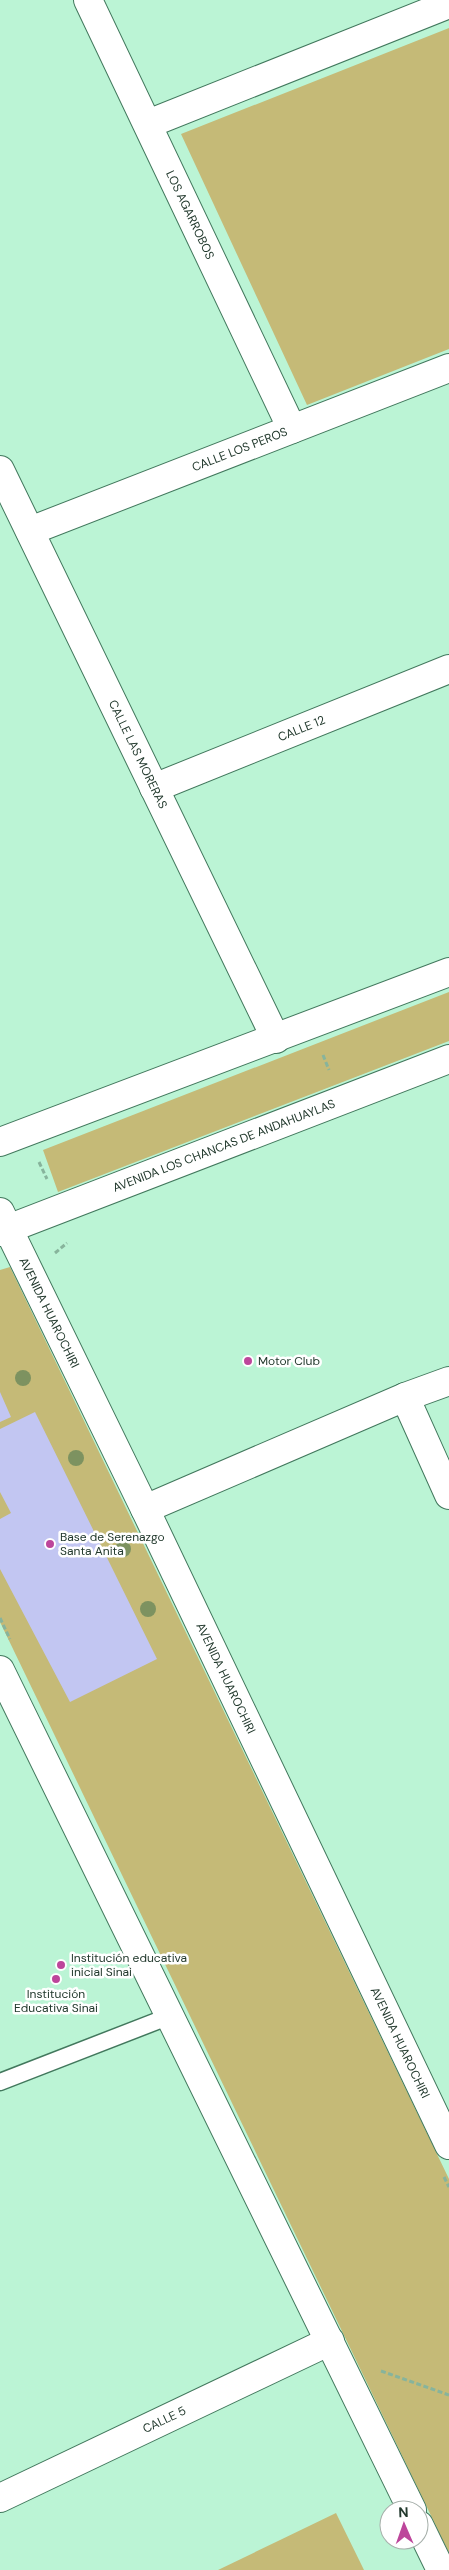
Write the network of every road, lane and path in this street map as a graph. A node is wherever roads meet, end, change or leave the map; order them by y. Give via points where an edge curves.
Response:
1 (88, 0) edge
2 (449, 4) edge
3 (148, 124) junction
4 (449, 368) edge
5 (292, 429) junction
6 (0, 470) edge
7 (30, 531) junction
8 (449, 669) edge
9 (154, 788) junction
10 (449, 972) edge
11 (312, 1025) junction
12 (276, 1039) junction
13 (449, 1059) edge
14 (342, 1101) junction
15 (0, 1142) edge
16 (35, 1154) dead end
17 (50, 1187) dead end
18 (3, 1224) edge
19 (449, 1380) edge
20 (405, 1397) junction
21 (449, 1495) edge
22 (145, 1509) junction
23 (0, 1670) edge
24 (170, 2016) junction
25 (0, 2082) edge
26 (449, 2145) edge
27 (330, 2341) junction
28 (378, 2370) dead end
29 (449, 2395) edge
30 (0, 2498) edge
31 (407, 2500) edge
32 (429, 2545) edge
33 (441, 2570) edge

1 - 3 street, LOS AGARROBOS
2 - 3 street
3 - 5 street, LOS AGARROBOS
4 - 5 street, CALLE LOS PEROS
5 - 7 street, CALLE LOS PEROS
6 - 7 street, CALLE LAS MORERAS
7 - 9 street, CALLE LAS MORERAS
8 - 9 street, CALLE 12
9 - 12 street, CALLE LAS MORERAS
10 - 11 street
11 - 12 street
11 - 14 path
12 - 15 street
13 - 14 street, AVENIDA LOS CHANCAS DE ANDAHUAYLAS
14 - 18 street, AVENIDA LOS CHANCAS DE ANDAHUAYLAS
16 - 17 path
18 - 22 street, AVENIDA HUAROCHIRI
19 - 20 street
20 - 21 street
20 - 22 street
22 - 26 street, AVENIDA HUAROCHIRI
23 - 24 street
24 - 25 lane
24 - 27 street
27 - 30 street, CALLE 5
27 - 31 street
28 - 29 path
32 - 33 street

